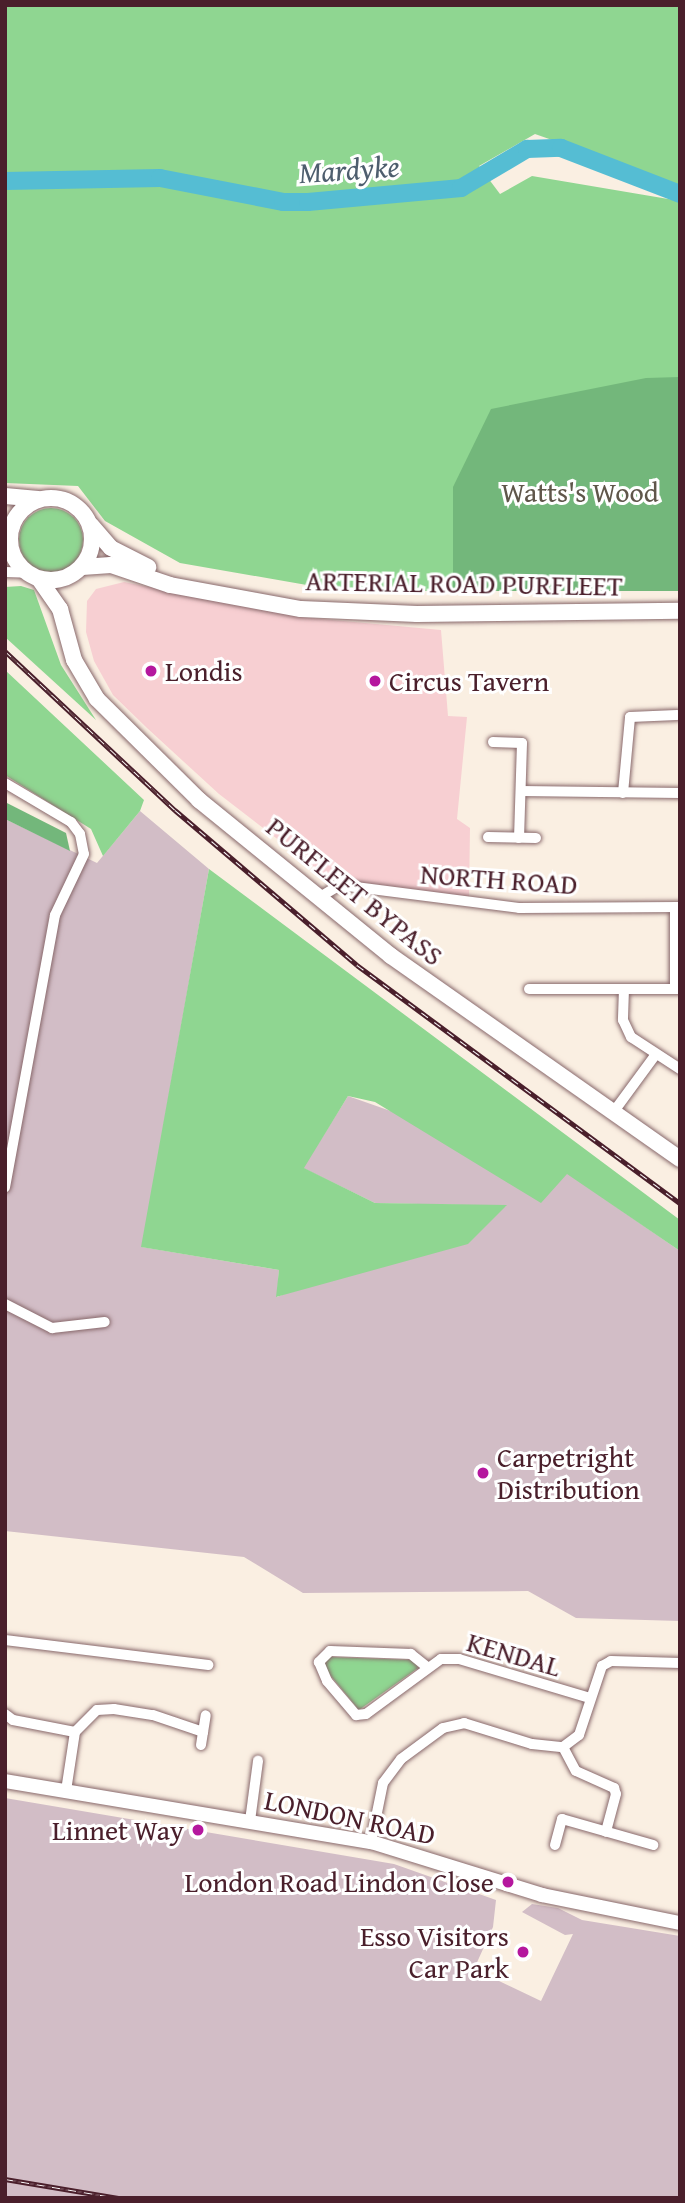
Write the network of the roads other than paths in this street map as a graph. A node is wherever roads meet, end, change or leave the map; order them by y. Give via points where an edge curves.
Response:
1 (5, 496) edge
2 (39, 499) junction
3 (90, 523) junction
4 (8, 540) edge
5 (78, 570) junction
6 (5, 572) edge
7 (34, 576) junction
8 (207, 591) junction
9 (60, 609) junction
10 (680, 611) edge
11 (677, 715) dead end
12 (493, 743) dead end
13 (5, 783) edge
14 (521, 791) junction
15 (623, 793) junction
16 (680, 793) edge
17 (488, 837) dead end
18 (519, 838) junction
19 (536, 838) dead end
20 (320, 897) junction
21 (677, 907) edge
22 (529, 989) dead end
23 (624, 989) junction
24 (677, 989) edge
25 (656, 1054) junction
26 (680, 1069) edge
27 (612, 1114) junction
28 (680, 1159) edge
29 (5, 1187) edge
30 (5, 1304) edge
31 (105, 1322) dead end
32 (5, 1640) edge
33 (680, 1663) edge
34 (208, 1665) dead end
35 (427, 1667) junction
36 (590, 1698) junction
37 (5, 1714) edge
38 (206, 1715) dead end
39 (75, 1732) junction
40 (203, 1732) junction
41 (201, 1745) dead end
42 (563, 1748) junction
43 (258, 1761) dead end
44 (5, 1781) edge
45 (66, 1791) junction
46 (250, 1821) junction
47 (607, 1832) junction
48 (372, 1842) junction
49 (653, 1845) dead end
50 (555, 1846) dead end
51 (680, 1923) edge

1 - 2 main road
2 - 3 main road via 75,504
2 - 4 main road via 22,509
3 - 5 main road via 92,546
3 - 8 main road, ARTERIAL ROAD PURFLEET via 102,539 128,558
4 - 7 main road
5 - 7 main road
5 - 8 main road, ARTERIAL ROAD PURFLEET via 111,565 170,585
5 - 9 main road
6 - 7 street
7 - 9 main road, PURFLEET BYPASS
8 - 10 main road, ARTERIAL ROAD PURFLEET via 301,609 369,612
9 - 20 main road, PURFLEET BYPASS via 74,660 114,719 199,800
11 - 15 street via 630,717
12 - 14 street via 522,743
13 - 29 street via 71,822 84,853 55,915
14 - 15 street
14 - 18 street
15 - 16 street
17 - 18 street
18 - 19 street
20 - 21 street, NORTH ROAD via 340,885 519,908
20 - 27 main road, PURFLEET BYPASS via 391,956
21 - 24 street
22 - 23 street
23 - 24 street
23 - 25 street via 624,1020 631,1037
25 - 26 street
25 - 27 street
27 - 28 main road, PURFLEET BYPASS
30 - 31 street via 51,1328
32 - 34 street
33 - 36 street via 611,1661 596,1675
35 - 35 street, KENDAL via 373,1709 356,1715 327,1681 319,1662 325,1652 411,1654
35 - 36 street, KENDAL via 441,1659 459,1659
36 - 42 street via 579,1735
37 - 39 street via 13,1720
38 - 40 street
39 - 40 street via 97,1710 114,1709 153,1715
39 - 45 street
40 - 41 street
42 - 47 street via 576,1771 614,1788
42 - 48 street via 464,1724 443,1728 412,1748 383,1783
43 - 46 street
44 - 45 street, LONDON ROAD
45 - 46 street, LONDON ROAD
46 - 48 street, LONDON ROAD
47 - 49 street
47 - 50 street via 562,1819
48 - 51 street, LONDON ROAD via 542,1895

